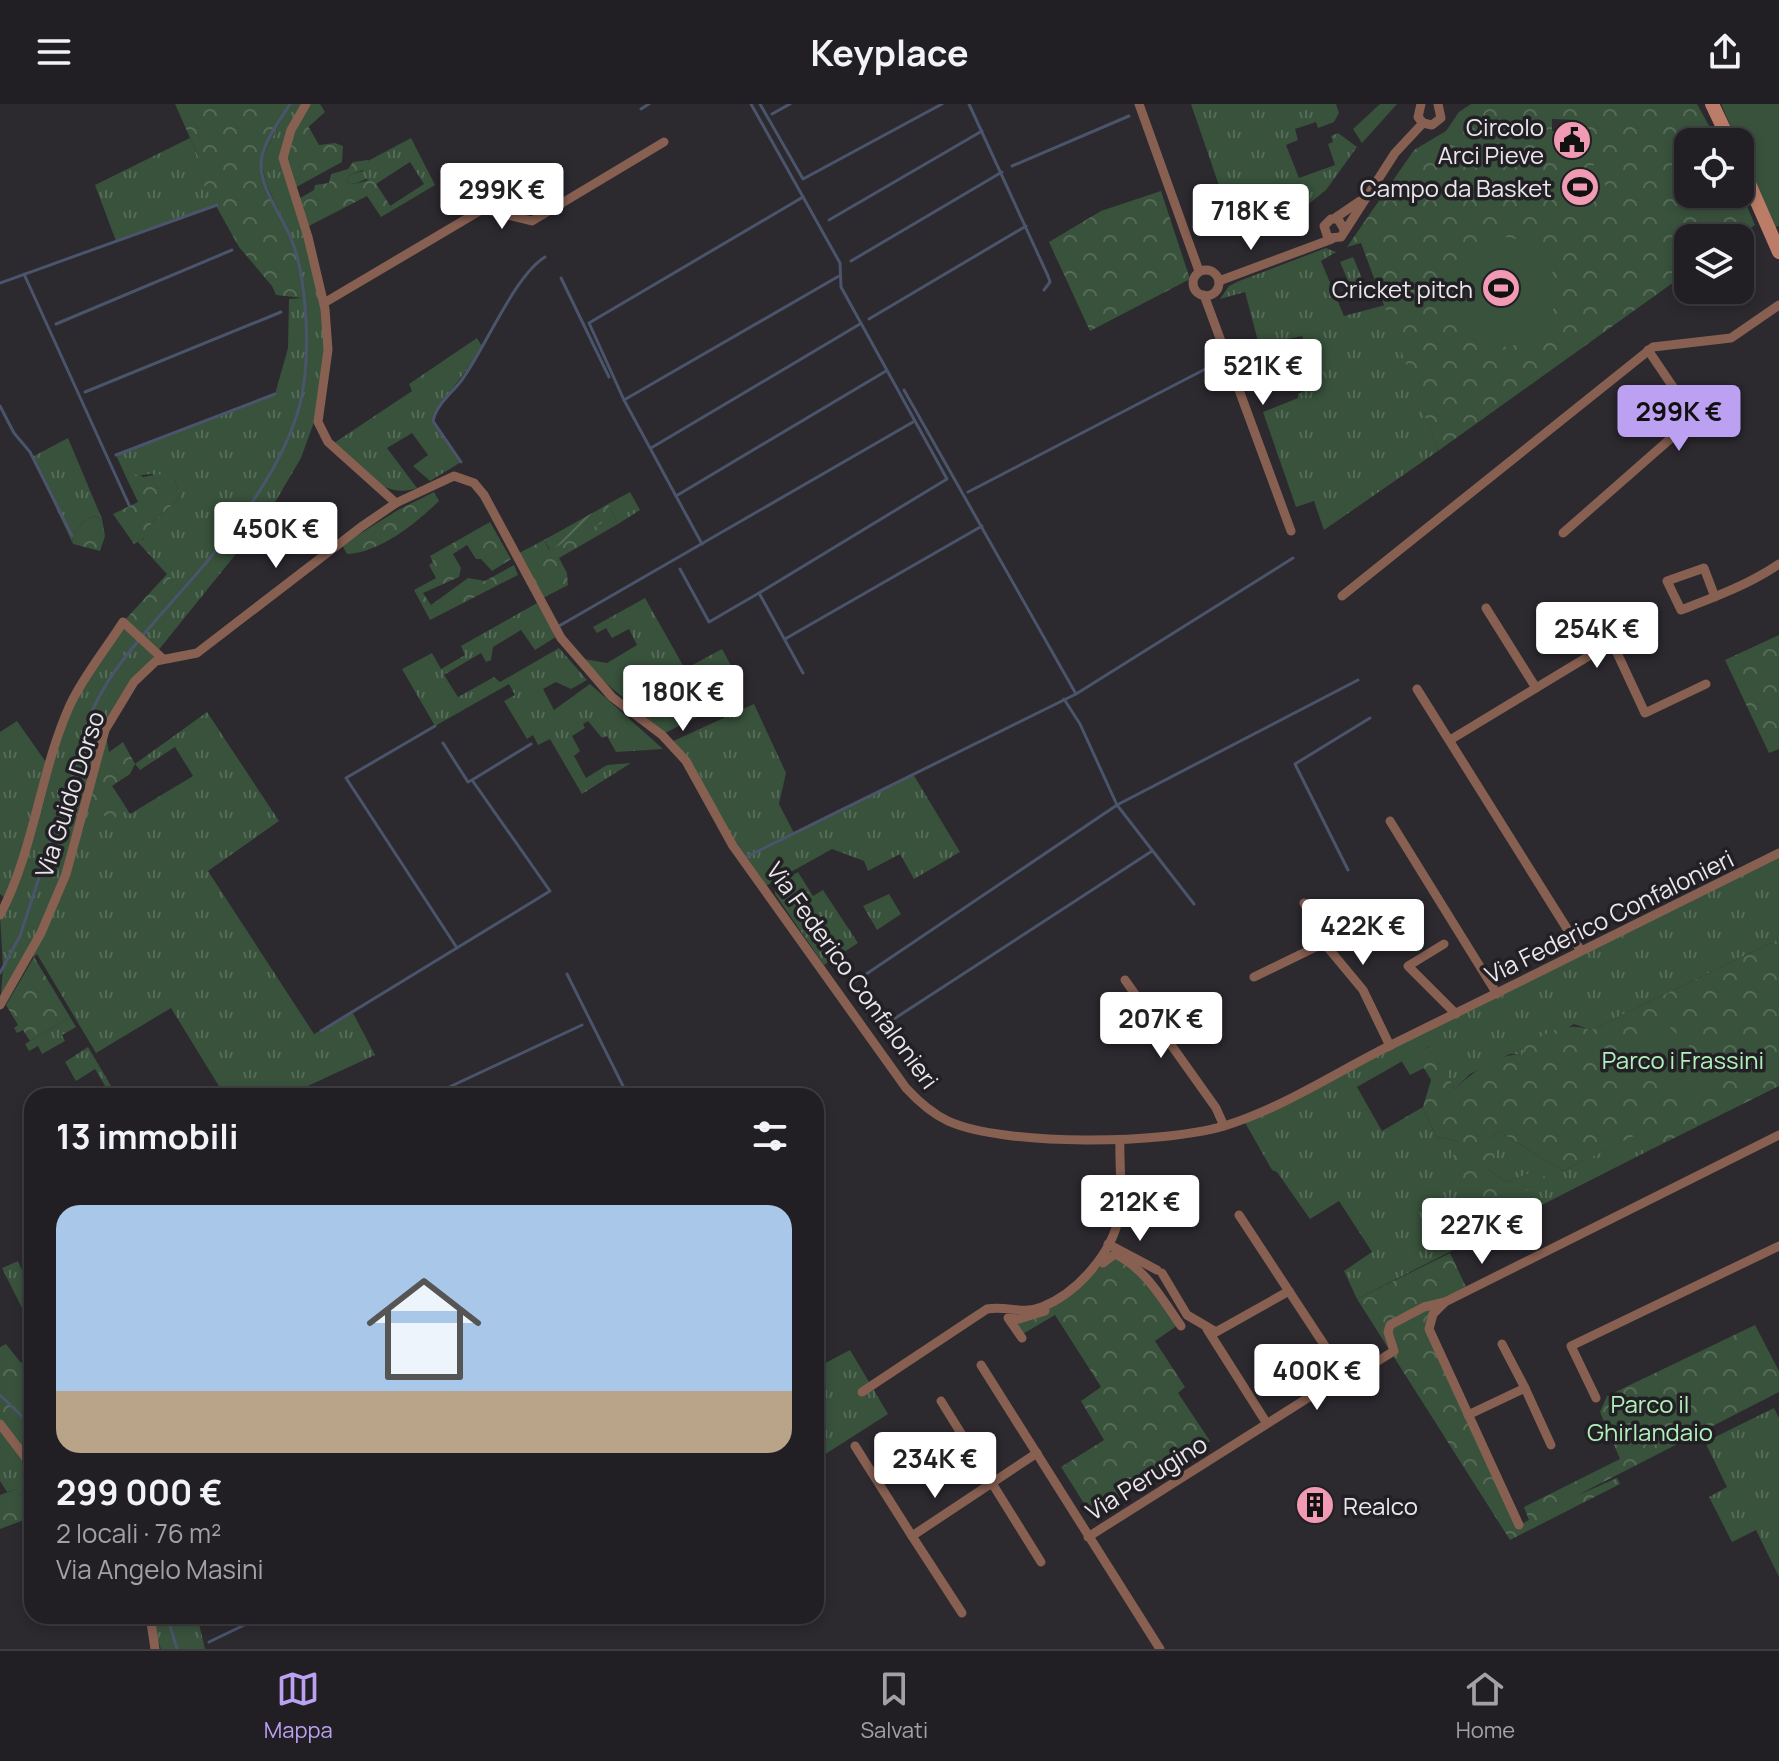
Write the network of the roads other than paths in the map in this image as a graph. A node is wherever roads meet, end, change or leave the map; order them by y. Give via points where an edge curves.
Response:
1 (306, 104) edge
2 (1139, 104) edge
3 (1421, 104) edge
4 (1712, 104) edge
5 (1441, 105) edge
6 (1423, 123) junction
7 (1723, 128) edge
8 (664, 142) dead end
9 (1754, 190) edge
10 (1368, 193) junction
11 (1335, 218) junction
12 (1774, 228) edge
13 (1324, 229) junction
14 (1345, 231) junction
15 (1332, 239) junction
16 (1295, 252) junction
17 (1779, 252) edge
18 (1199, 271) junction
19 (1219, 281) junction
20 (1204, 295) junction
21 (324, 303) junction
22 (1779, 305) edge
23 (1648, 350) junction
24 (396, 503) junction
25 (1291, 531) dead end
26 (1563, 533) dead end
27 (1779, 564) edge
28 (1342, 596) dead end
29 (1715, 597) junction
30 (1486, 608) dead end
31 (163, 659) junction
32 (1706, 684) dead end
33 (1536, 688) junction
34 (1417, 689) dead end
35 (1450, 740) junction
36 (1390, 821) dead end
37 (1779, 853) edge
38 (1304, 903) dead end
39 (0, 915) edge
40 (1324, 943) junction
41 (1444, 944) dead end
42 (1581, 951) junction
43 (1254, 977) dead end
44 (1125, 980) dead end
45 (1497, 994) junction
46 (0, 1005) edge
47 (1456, 1014) junction
48 (1390, 1046) junction
49 (1224, 1126) junction
50 (1779, 1135) edge
51 (1120, 1140) junction
52 (1239, 1215) dead end
53 (1108, 1244) junction
54 (1779, 1246) edge
55 (1289, 1291) junction
56 (1445, 1302) junction
57 (1181, 1326) dead end
58 (1207, 1329) junction
59 (1022, 1338) dead end
60 (1502, 1344) dead end
61 (981, 1365) dead end
62 (1344, 1375) junction
63 (1525, 1388) junction
64 (862, 1392) dead end
65 (1596, 1398) dead end
66 (941, 1401) dead end
67 (1468, 1415) junction
68 (1264, 1419) dead end
69 (0, 1424) edge
70 (1551, 1445) dead end
71 (855, 1446) dead end
72 (1037, 1453) junction
73 (24, 1456) edge
74 (990, 1483) junction
75 (1519, 1525) dead end
76 (912, 1536) junction
77 (1088, 1537) junction
78 (1041, 1562) dead end
79 (962, 1613) dead end
80 (151, 1624) edge
81 (155, 1649) edge
82 (1160, 1649) edge

1 - 21 street via 287,139 283,166
2 - 18 street
3 - 6 street via 1417,113
4 - 7 main road
5 - 6 street via 1438,122
6 - 10 street via 1409,134
8 - 21 street via 532,221 483,209
9 - 12 main road
10 - 11 street
10 - 14 street
11 - 13 street
11 - 14 street
12 - 17 main road
13 - 15 street
13 - 16 street
14 - 15 street
15 - 16 street
16 - 19 street
18 - 19 street via 1212,272
18 - 20 street via 1193,284
19 - 20 street via 1214,293
20 - 25 street
21 - 24 street via 328,350 317,414 320,428 328,442
22 - 23 street via 1731,338
23 - 26 street via 1694,418
23 - 28 street
24 - 31 street, Via Guido Dorso via 208,646 185,658
24 - 51 street, Via Federico Confalonieri via 454,476 479,488 561,638 612,697 686,761 733,846 920,1103 948,1121 982,1131
27 - 29 street
29 - 29 street via 1681,610 1667,581 1704,568
30 - 33 street
31 - 39 street via 123,622 70,706 37,819
31 - 46 street, Via Guido Dorso via 134,682 105,730 66,874 41,933
32 - 33 street via 1645,713 1612,642
33 - 35 street
34 - 35 street
35 - 42 street
36 - 45 street
37 - 42 street, Via Federico Confalonieri
38 - 40 street
40 - 43 street
40 - 48 street via 1363,990
41 - 47 street via 1408,966
42 - 45 street, Via Federico Confalonieri
44 - 49 street
45 - 47 street, Via Federico Confalonieri
47 - 48 street, Via Federico Confalonieri
48 - 49 street, Via Federico Confalonieri
49 - 51 street, Via Federico Confalonieri
50 - 56 street
51 - 53 street via 1120,1213
52 - 55 street
53 - 58 street via 1160,1271 1187,1315
53 - 64 street via 1072,1288 1042,1307 1015,1312 1000,1306 987,1309
54 - 65 street via 1571,1346
55 - 58 street via 1216,1332
55 - 62 street
56 - 62 street, Via Perugino via 1390,1325 1394,1351 1352,1377
56 - 67 street via 1433,1314 1429,1329
57 - 59 street via 1151,1282 1113,1254 1071,1296 1032,1316 1008,1318
58 - 68 street
60 - 63 street
61 - 72 street
62 - 77 street, Via Perugino
63 - 67 street
63 - 70 street
66 - 74 street
67 - 75 street
69 - 73 street
71 - 76 street
72 - 74 street
72 - 77 street
74 - 76 street
74 - 78 street
76 - 79 street
77 - 82 street
80 - 81 street

